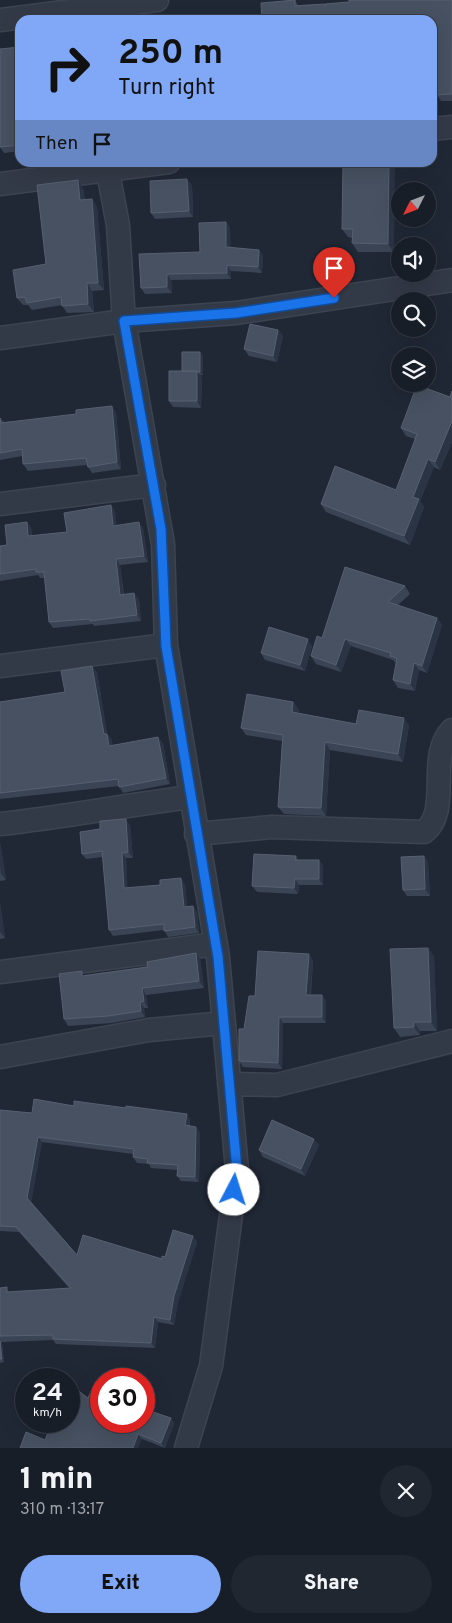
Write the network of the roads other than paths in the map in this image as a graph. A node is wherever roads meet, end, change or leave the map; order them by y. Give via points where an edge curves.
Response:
1 (157, 0) edge
2 (81, 10) edge
3 (40, 15) edge
4 (15, 18) edge
5 (0, 20) edge
6 (452, 127) edge
7 (437, 128) edge
8 (101, 167) edge
9 (107, 167) edge
10 (0, 184) edge
11 (452, 280) edge
12 (124, 321) junction
13 (0, 338) edge
14 (154, 485) junction
15 (0, 504) edge
16 (166, 646) junction
17 (0, 666) edge
18 (452, 730) edge
19 (191, 797) junction
20 (0, 824) edge
21 (196, 834) junction
22 (216, 944) junction
23 (0, 972) edge
24 (224, 1023) junction
25 (452, 1041) edge
26 (0, 1057) edge
27 (229, 1084) junction
28 (186, 1448) edge

1 - 2 street
2 - 3 street
4 - 5 street
6 - 7 street
8 - 10 street
9 - 12 street via 118,225
11 - 12 street via 236,313
12 - 13 street
12 - 14 street
14 - 15 street
14 - 16 street via 163,544
16 - 17 street
16 - 19 street
18 - 21 street via 446,736 444,749 442,811 435,826 424,832 272,828
19 - 20 street
19 - 21 street
21 - 22 street
22 - 23 street
22 - 24 street
24 - 26 street via 149,1030
24 - 27 street
25 - 27 street via 277,1085
27 - 28 street via 237,1170 211,1366

